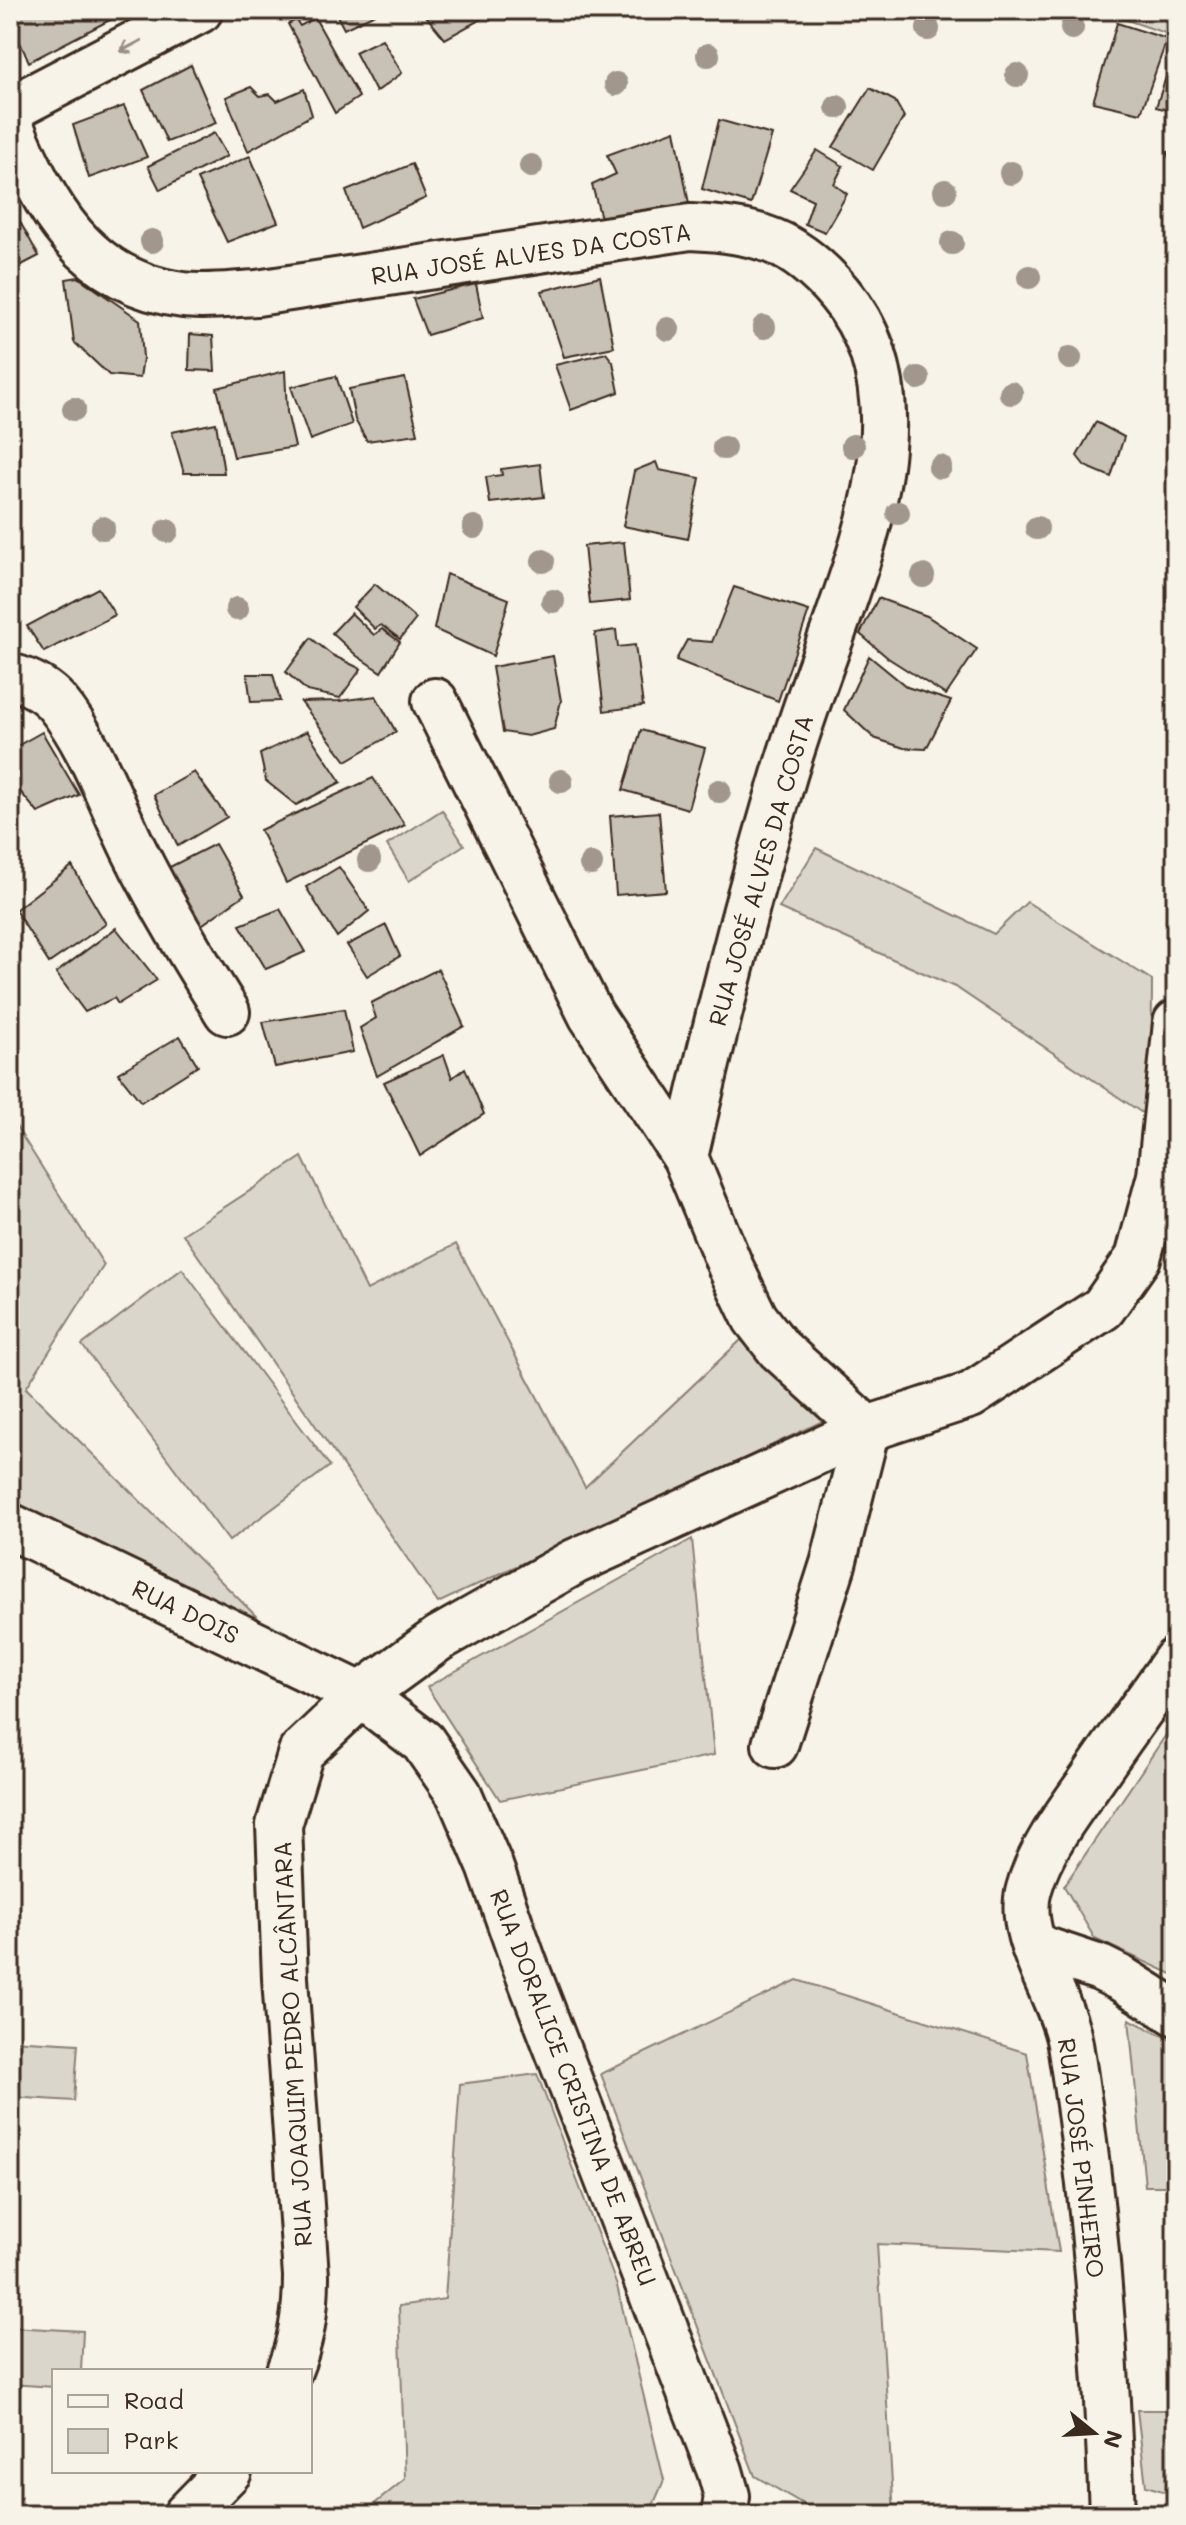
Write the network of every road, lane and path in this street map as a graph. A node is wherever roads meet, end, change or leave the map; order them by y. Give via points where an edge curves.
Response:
1 (200, 10) edge
2 (10, 109) edge
3 (10, 124) edge
4 (21, 185) edge
5 (10, 676) edge
6 (435, 701) dead end
7 (227, 1012) dead end
8 (1176, 1023) edge
9 (685, 1157) junction
10 (867, 1429) junction
11 (10, 1526) edge
12 (1176, 1660) edge
13 (361, 1695) junction
14 (775, 1745) dead end
15 (1034, 1946) junction
16 (1176, 2013) edge
17 (290, 2369) edge
18 (227, 2473) edge
19 (186, 2515) edge
20 (724, 2515) edge
21 (1112, 2515) edge

1 -> 2 street
3 - 4 street, RUA JOSÉ ALVES DA COSTA
4 - 9 street, RUA JOSÉ ALVES DA COSTA via 112,271 185,296 257,293 690,227 768,238 800,256 851,307 880,376 883,460 876,501 761,854
5 - 7 street via 46,692 71,723 143,866
6 - 9 street via 591,1015
8 - 10 street, RUA JOAQUIM PEDRO ALCÂNTARA via 1160,1176 1138,1258 1103,1308 971,1395
9 - 10 street via 755,1318 779,1349
10 - 13 street, RUA JOAQUIM PEDRO ALCÂNTARA via 574,1562 438,1639
10 - 14 street via 833,1564
11 - 13 street, RUA DOIS
12 - 15 street, RUA JOSÉ PINHEIRO via 1051,1842 1029,1888 1025,1917
13 - 17 street, RUA JOAQUIM PEDRO ALCÂNTARA via 301,1752 279,1825 306,2276 299,2349
13 - 20 street, RUA DORALICE CRISTINA DE ABREU via 423,1742 459,1794 720,2471 727,2496
15 - 16 street via 1122,1979
15 - 21 street, RUA JOSÉ PINHEIRO via 1068,2032 1083,2128 1107,2374
18 - 19 street

